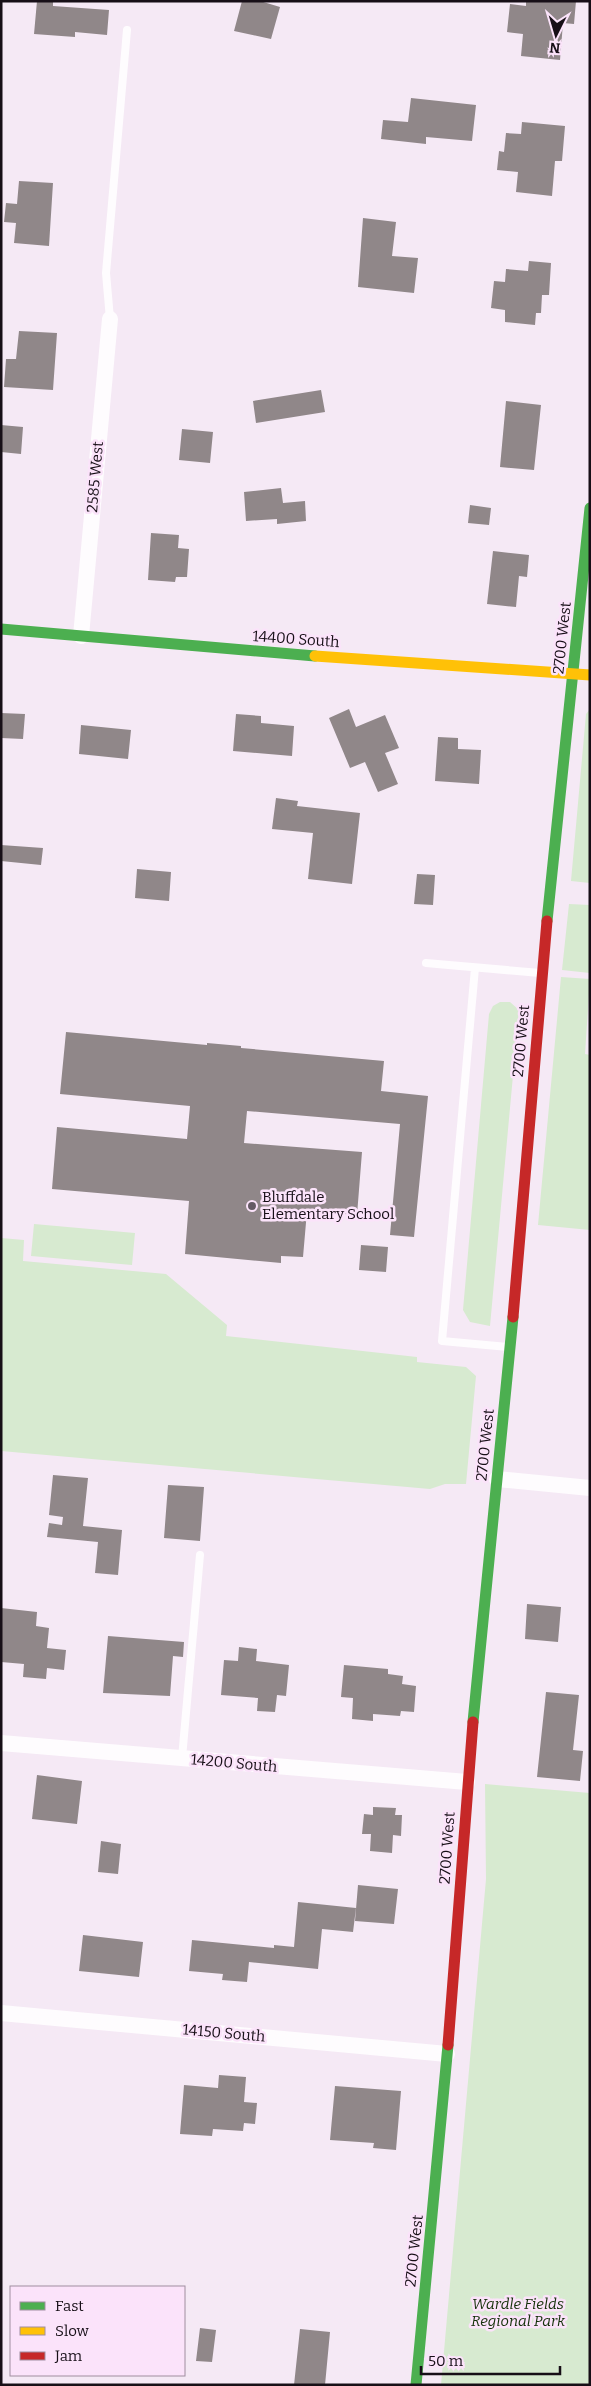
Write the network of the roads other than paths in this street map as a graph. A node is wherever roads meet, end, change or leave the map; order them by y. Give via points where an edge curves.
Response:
1 (126, 30) dead end
2 (110, 319) joint
3 (590, 508) edge
4 (1, 629) edge
5 (81, 636) junction
6 (573, 674) junction
7 (590, 675) edge
8 (426, 963) dead end
9 (475, 968) junction
10 (542, 973) junction
11 (510, 1347) junction
12 (497, 1479) junction
13 (590, 1488) edge
14 (200, 1555) dead end
15 (1, 1743) edge
16 (182, 1758) junction
17 (467, 1782) junction
18 (1, 2013) edge
19 (447, 2054) junction
20 (416, 2385) edge

1 - 2 lane via 106,273
2 - 5 street, 2585 West
3 - 6 main road, 2700 West
4 - 5 main road, 14400 South
5 - 6 main road, 14400 South via 280,654
6 - 7 main road, 14400 South
6 - 10 main road, 2700 West
8 - 9 lane
9 - 10 lane
9 - 11 lane via 442,1341
10 - 11 main road, 2700 West
11 - 12 main road, 2700 West
12 - 13 street
12 - 17 main road, 2700 West
14 - 16 lane
15 - 16 street, 14200 South
16 - 17 street, 14200 South
17 - 19 main road, 2700 West
18 - 19 street, 14150 South
19 - 20 main road, 2700 West

